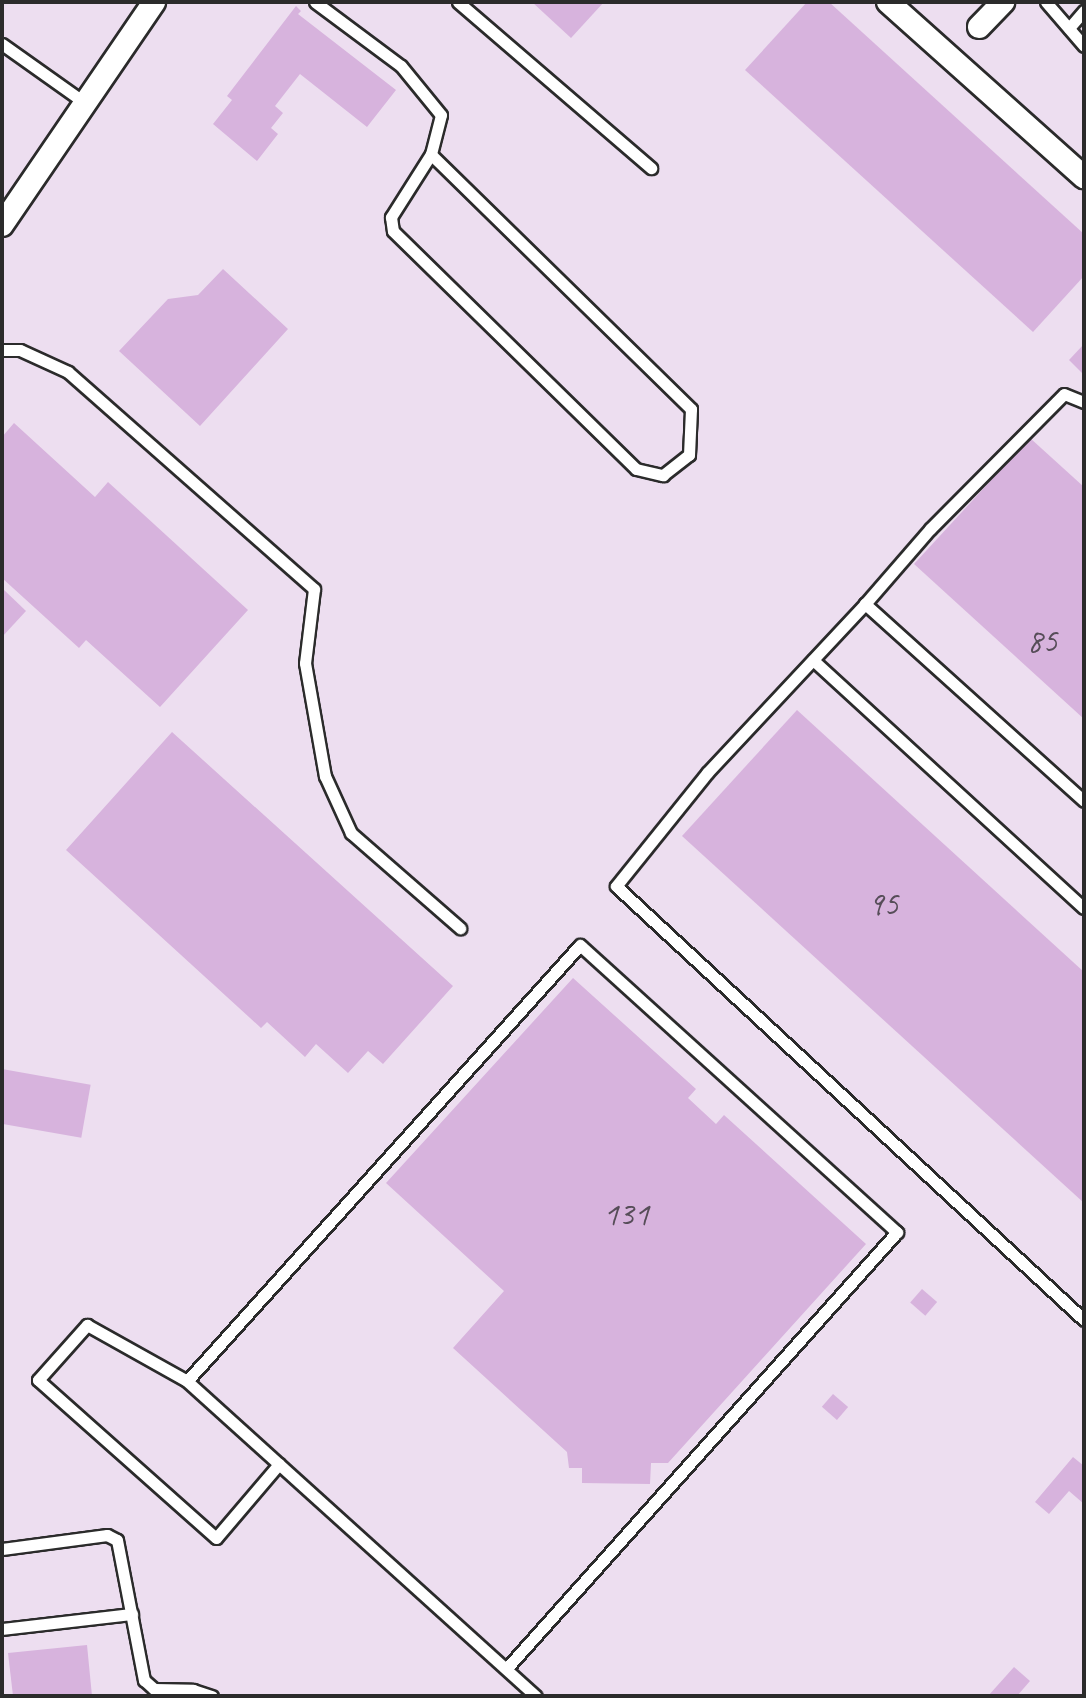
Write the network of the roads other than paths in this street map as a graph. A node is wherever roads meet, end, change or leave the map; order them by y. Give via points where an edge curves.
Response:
1 (154, 2) edge
2 (315, 2) edge
3 (458, 2) edge
4 (888, 2) edge
5 (1003, 2) edge
6 (1046, 2) edge
7 (1084, 11) edge
8 (979, 27) dead end
9 (1069, 28) junction
10 (2, 44) edge
11 (1084, 46) edge
12 (85, 103) junction
13 (431, 154) junction
14 (651, 168) dead end
15 (1084, 177) edge
16 (2, 225) edge
17 (2, 350) edge
18 (1084, 402) edge
19 (865, 604) junction
20 (813, 660) junction
21 (1084, 801) edge
22 (1084, 908) edge
23 (460, 928) dead end
24 (1084, 1320) edge
25 (187, 1381) junction
26 (279, 1464) junction
27 (2, 1549) edge
28 (132, 1614) junction
29 (2, 1629) edge
30 (506, 1669) junction
31 (212, 1696) edge
32 (536, 1696) edge

1 - 12 street
2 - 13 lane via 401,66 441,115
3 - 14 lane
4 - 15 street
5 - 8 street
6 - 9 lane
7 - 9 lane
9 - 11 lane
10 - 12 lane
12 - 16 street
13 - 13 lane via 691,409 689,455 663,475 636,469 393,231 391,217
17 - 23 lane via 20,350 68,372 314,589 305,663 325,776 351,833
18 - 19 lane via 1064,394 930,529
19 - 20 lane
19 - 21 lane
20 - 22 lane
20 - 24 lane via 707,773 616,886
25 - 26 lane
25 - 26 lane via 87,1325 38,1380 216,1538
25 - 30 lane via 580,945 897,1232
26 - 30 lane
27 - 28 lane via 107,1535 117,1540
28 - 29 lane
28 - 31 lane via 144,1680 154,1689
30 - 32 lane

